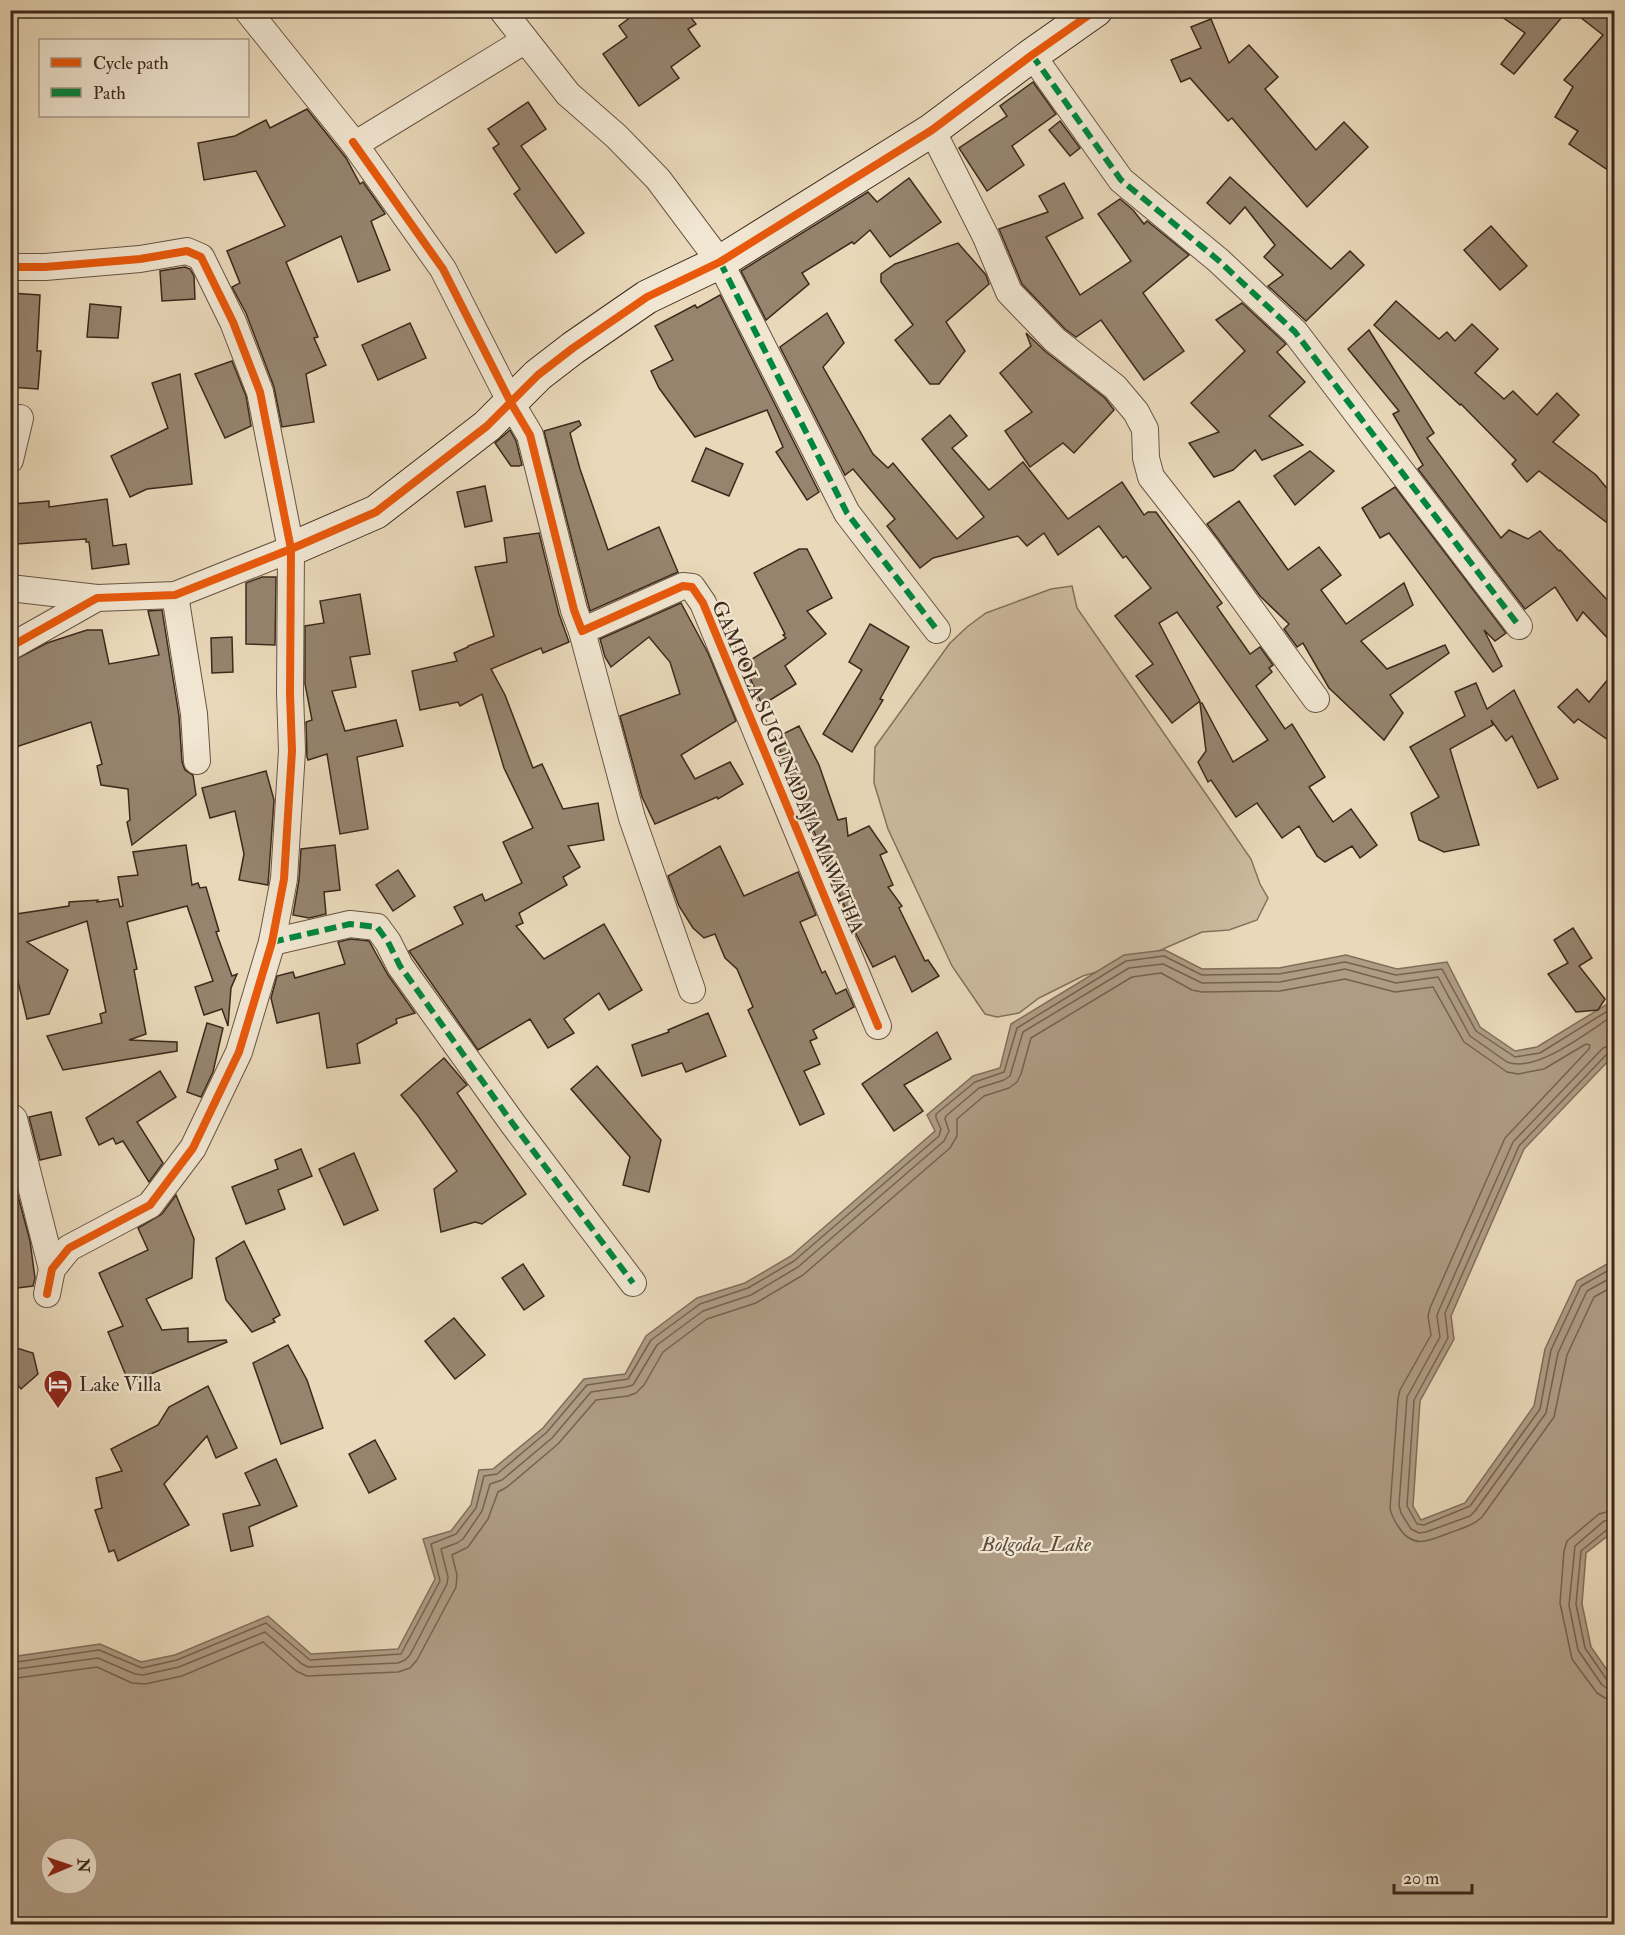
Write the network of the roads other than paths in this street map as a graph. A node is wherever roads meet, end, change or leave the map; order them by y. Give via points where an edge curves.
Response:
1 (247, 10) edge
2 (502, 10) edge
3 (1096, 10) edge
4 (524, 41) junction
5 (1032, 55) junction
6 (932, 130) junction
7 (353, 142) junction
8 (720, 262) junction
9 (10, 267) edge
10 (511, 404) junction
11 (20, 418) dead end
12 (10, 460) edge
13 (291, 549) junction
14 (10, 588) edge
15 (175, 595) junction
16 (97, 598) junction
17 (1519, 626) dead end
18 (937, 630) dead end
19 (582, 631) junction
20 (10, 647) edge
21 (1316, 699) dead end
22 (197, 761) dead end
23 (272, 942) junction
24 (692, 990) dead end
25 (878, 1026) dead end
26 (10, 1116) edge
27 (633, 1283) dead end

1 - 7 street
2 - 4 street
3 - 5 street
4 - 7 street via 364,139
4 - 8 street via 568,94 616,135 658,179
5 - 6 street
5 - 17 street via 1121,180 1218,260 1295,332
6 - 8 street
6 - 21 street via 1009,292 1055,340 1116,387 1136,412 1145,429 1151,477
7 - 10 street via 443,269
8 - 10 street via 647,297 538,375
8 - 18 street via 847,513
9 - 13 street via 117,261 187,251 201,257 233,322 260,392
10 - 13 street via 376,512
10 - 19 street via 530,435
11 - 12 street
13 - 15 street
13 - 23 street via 292,752 284,879
14 - 16 street
15 - 16 street
15 - 22 street via 194,714
16 - 20 street
19 - 24 street via 632,818
19 - 25 street, GAMPOLA SUGUNADAJA MAWATHA via 683,586 692,587 703,603
23 - 26 street via 239,1052 193,1148 150,1205 69,1248 49,1281 14,1119
23 - 27 street via 350,924 377,927 400,966 507,1115

